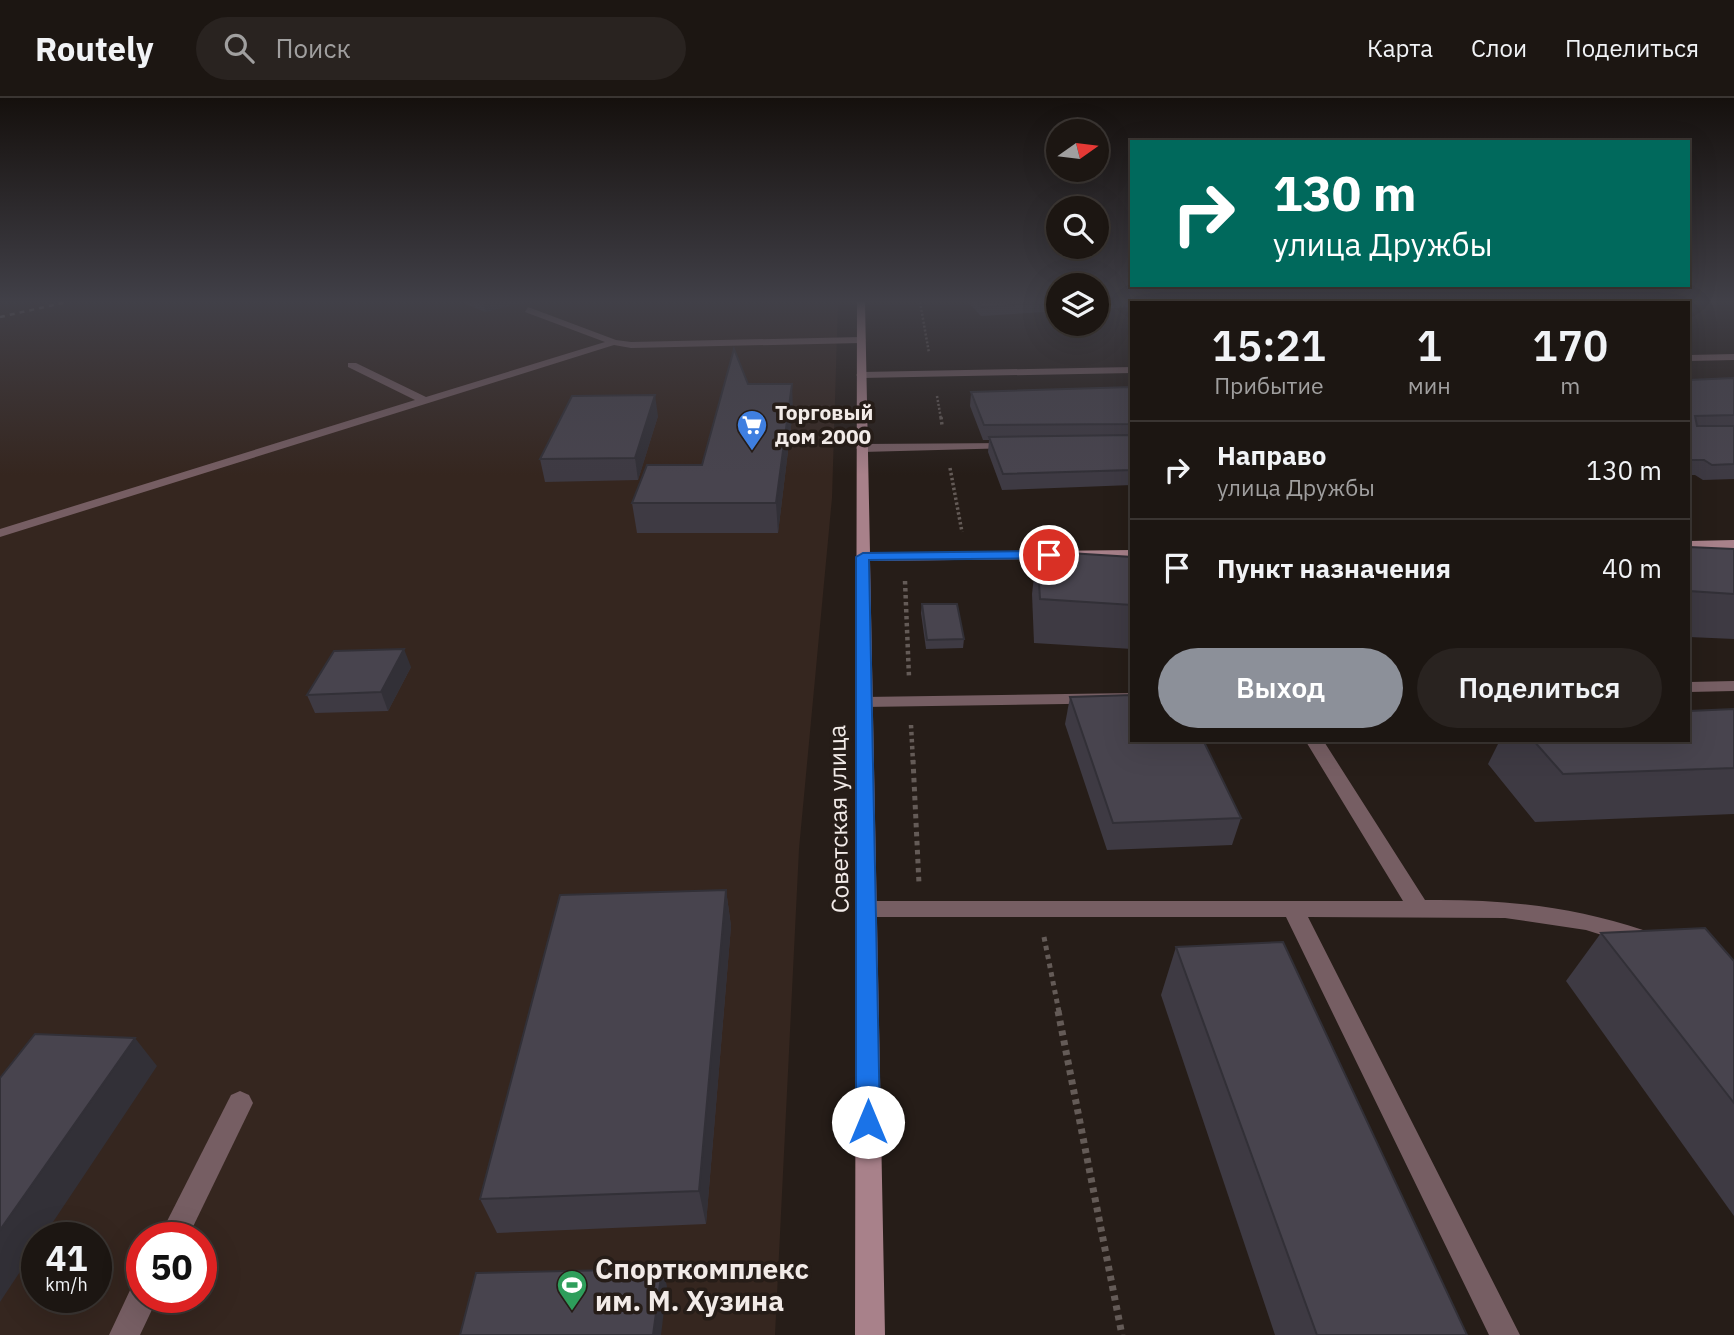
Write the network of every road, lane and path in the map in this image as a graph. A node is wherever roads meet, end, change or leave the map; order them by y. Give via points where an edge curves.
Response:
1 (557, 360) edge
2 (861, 360) edge
3 (352, 365) dead end
4 (1130, 370) edge
5 (861, 375) junction
6 (425, 401) junction
7 (1026, 445) edge
8 (862, 448) junction
9 (0, 533) edge
10 (1734, 544) edge
11 (1690, 545) edge
12 (1130, 554) edge
13 (904, 556) junction
14 (863, 557) junction
15 (1734, 686) edge
16 (1690, 687) edge
17 (1130, 698) edge
18 (864, 702) junction
19 (910, 702) junction
20 (1315, 742) edge
21 (866, 909) junction
22 (920, 909) junction
23 (1038, 909) junction
24 (1293, 909) junction
25 (1419, 909) junction
26 (1666, 948) edge
27 (240, 1104) dead end
28 (181, 1222) edge
29 (135, 1313) edge
30 (124, 1335) edge
31 (870, 1335) edge
32 (1122, 1335) edge
33 (1505, 1335) edge

1 - 6 street
2 - 5 main road, Советская улица
3 - 6 street
4 - 5 street
5 - 8 main road, Советская улица
6 - 9 street
7 - 8 street
8 - 14 main road, Советская улица
10 - 11 main road
12 - 13 main road
13 - 14 main road
13 - 19 path
14 - 18 main road, Советская улица
15 - 16 street
17 - 19 street
18 - 19 street
18 - 21 main road, Советская улица
19 - 22 path
20 - 25 street
21 - 22 street
21 - 31 main road, Советская улица
22 - 23 street
23 - 24 street
23 - 32 path
24 - 25 street
24 - 33 street
25 - 26 street via 1492,906 1554,914 1619,930
27 - 28 street
29 - 30 street

